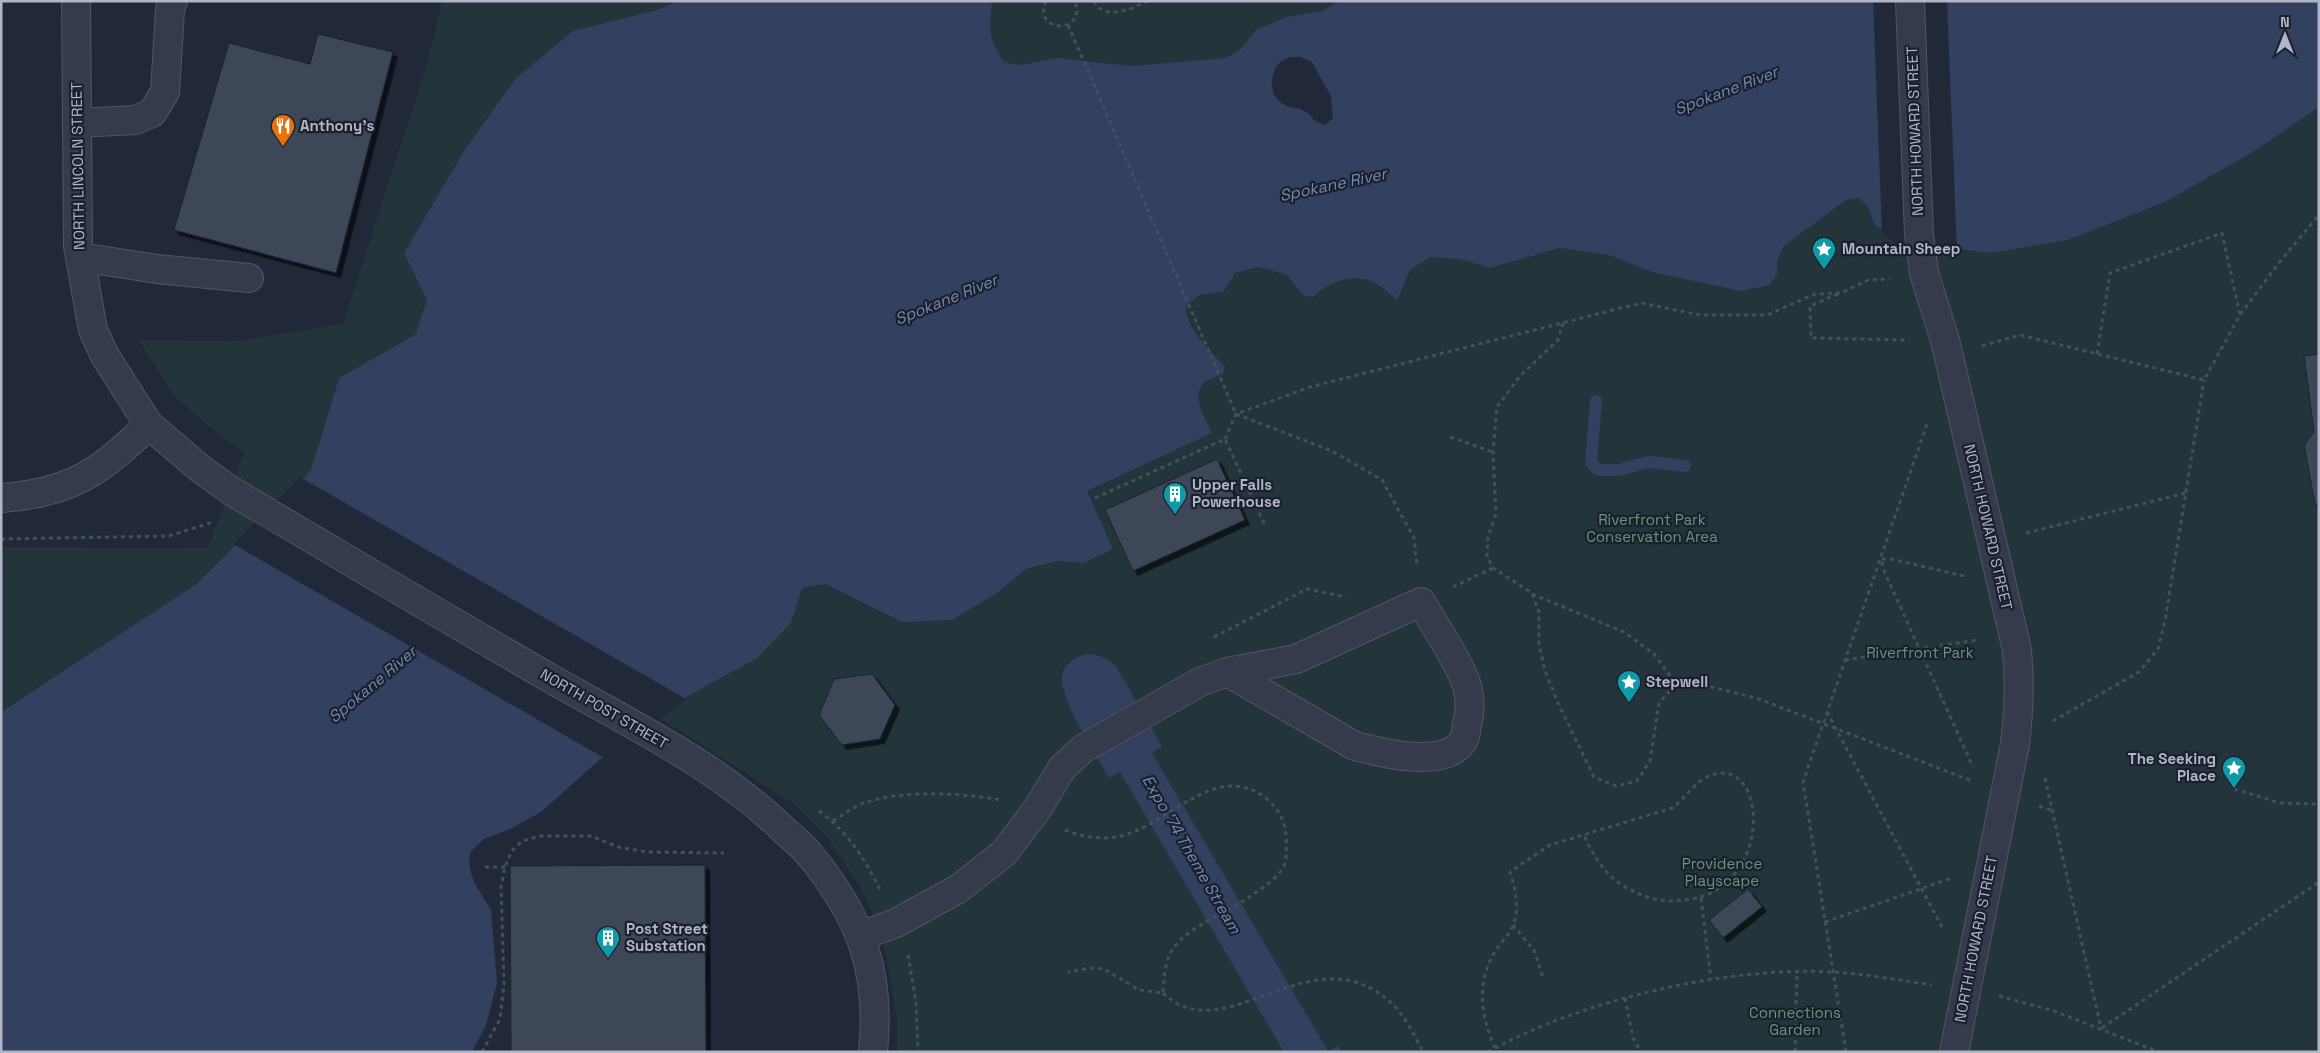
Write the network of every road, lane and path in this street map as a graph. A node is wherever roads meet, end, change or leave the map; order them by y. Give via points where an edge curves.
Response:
1 (76, 1) edge
2 (173, 1) edge
3 (1046, 1) edge
4 (1074, 1) edge
5 (1094, 1) edge
6 (1148, 1) edge
7 (1910, 1) edge
8 (1068, 25) junction
9 (77, 123) junction
10 (2319, 215) edge
11 (80, 256) junction
12 (1925, 276) junction
13 (249, 278) dead end
14 (1841, 293) junction
15 (2240, 316) junction
16 (1563, 323) junction
17 (1948, 350) junction
18 (2097, 354) junction
19 (2204, 380) junction
20 (1236, 414) junction
21 (1930, 417) dead end
22 (149, 425) junction
23 (1450, 437) dead end
24 (1225, 439) junction
25 (1493, 452) junction
26 (202, 470) joint
27 (2186, 493) junction
28 (1, 498) edge
29 (1095, 498) dead end
30 (217, 520) dead end
31 (1266, 527) dead end
32 (1, 539) edge
33 (1991, 541) junction
34 (1881, 559) junction
35 (1493, 568) junction
36 (2001, 584) junction
37 (1532, 593) junction
38 (1346, 598) dead end
39 (1421, 602) junction
40 (2013, 634) junction
41 (1213, 638) dead end
42 (1920, 648) junction
43 (1845, 660) junction
44 (1227, 672) junction
45 (1676, 684) junction
46 (1827, 712) junction
47 (2051, 722) dead end
48 (1823, 725) junction
49 (1836, 730) junction
50 (2045, 776) dead end
51 (1993, 789) junction
52 (2234, 789) dead end
53 (2319, 804) edge
54 (1038, 808) junction
55 (2052, 811) junction
56 (833, 821) dead end
57 (1584, 834) junction
58 (724, 853) dead end
59 (1990, 865) junction
60 (485, 867) dead end
61 (505, 867) junction
62 (2319, 882) edge
63 (1921, 888) junction
64 (1701, 898) junction
65 (1825, 922) junction
66 (1513, 925) junction
67 (861, 936) junction
68 (1068, 972) dead end
69 (1797, 972) junction
70 (1833, 972) junction
71 (1544, 978) dead end
72 (1711, 979) junction
73 (1967, 983) junction
74 (1336, 985) dead end
75 (1163, 993) junction
76 (1625, 998) junction
77 (1167, 1001) dead end
78 (2101, 1029) junction
79 (1495, 1048) junction
80 (482, 1052) edge
81 (873, 1052) edge
82 (1423, 1052) edge
83 (1488, 1052) edge
84 (1641, 1052) edge
85 (1795, 1052) edge
86 (1846, 1052) edge
87 (1954, 1052) edge
88 (2159, 1052) edge

1 - 9 street, NORTH LINCOLN STREET
2 - 9 street via 165,92 152,113 135,120
3 - 8 path via 1044,12 1048,21 1058,26
4 - 8 path via 1076,17
5 - 6 path via 1095,5 1109,12 1124,12
7 - 12 street, NORTH HOWARD STREET via 1919,234
8 - 20 path
9 - 11 street, NORTH LINCOLN STREET
10 - 15 path
11 - 13 street via 157,269
11 - 22 street, NORTH LINCOLN STREET via 93,330
12 - 14 path via 1868,280
12 - 17 street, NORTH HOWARD STREET
14 - 16 path via 1815,294 1766,315 1700,315 1641,303
14 - 17 path via 1810,306 1811,338
15 - 18 path via 2222,233 2110,273
15 - 19 path
16 - 20 path via 1310,387
16 - 25 path via 1558,340 1520,376 1497,407
17 - 18 path via 1981,346 2020,335
17 - 33 street, NORTH HOWARD STREET
18 - 19 path
19 - 27 path
20 - 24 path
20 - 39 path via 1332,451 1382,480 1414,538
21 - 34 path
22 - 26 street, NORTH LINCOLN STREET
22 - 28 street via 115,457 79,481 49,492
23 - 25 path
24 - 29 path
24 - 31 path
25 - 35 path via 1496,514 1488,537 1487,556
26 - 67 street, NORTH POST STREET via 233,492 708,768 768,814 813,857 845,902
27 - 33 path
27 - 47 path via 2158,649 2139,672
30 - 32 path via 169,536
33 - 36 street, NORTH HOWARD STREET
34 - 36 path
34 - 42 path
34 - 43 path
35 - 37 path
35 - 39 path
36 - 40 street, NORTH HOWARD STREET
37 - 45 path via 1624,632 1654,654
37 - 45 path via 1539,612 1539,644 1545,671 1594,777 1616,786 1637,781 1650,761 1659,703
38 - 41 path via 1307,589
39 - 44 street via 1296,659
39 - 44 street via 1468,689 1469,715 1464,739 1454,750 1442,755 1410,757 1355,746
40 - 42 path
40 - 51 street, NORTH HOWARD STREET via 2020,696 2014,744
42 - 43 path
42 - 51 path
43 - 46 path
44 - 54 street via 1200,682 1084,748 1062,768
45 - 48 path via 1699,684 1759,699
46 - 48 path
46 - 49 path
48 - 49 path
48 - 65 path via 1803,782
49 - 51 path
49 - 63 path
50 - 55 path
51 - 55 path
51 - 59 street, NORTH HOWARD STREET
52 - 53 path via 2280,803
54 - 56 path via 971,794 918,795 864,802
54 - 67 street via 1004,853 958,889 896,923
54 - 75 path via 1061,828 1079,836 1103,838 1128,834 1214,788 1240,786 1260,793 1279,810 1287,834 1286,862 1274,879 1176,945 1168,959
55 - 78 path
57 - 64 path via 1594,858 1609,876 1638,894 1659,900
57 - 64 path via 1672,808 1700,781 1710,776 1720,774 1740,779 1753,801 1745,862 1720,889
57 - 66 path via 1550,845 1510,872 1517,902
58 - 61 path via 647,852 618,847 591,836 540,836 522,841 511,852
59 - 63 path
59 - 73 street, NORTH HOWARD STREET
60 - 61 path
61 - 80 path via 501,888 504,985 500,1019
62 - 78 path
63 - 65 path
63 - 73 path
64 - 72 path
65 - 70 path
66 - 71 path via 1535,952
66 - 79 path via 1494,952 1485,974 1482,1013
67 - 81 street, NORTH POST STREET via 875,1000
68 - 75 path via 1104,969 1139,990
69 - 70 path
69 - 72 path
69 - 85 path
70 - 73 path
70 - 86 path
72 - 76 path
73 - 78 path
73 - 87 street, NORTH HOWARD STREET
74 - 82 path via 1363,986 1389,1001 1408,1023
75 - 77 path
76 - 79 path via 1547,1025
76 - 84 path via 1633,1038
78 - 88 path
79 - 83 path

